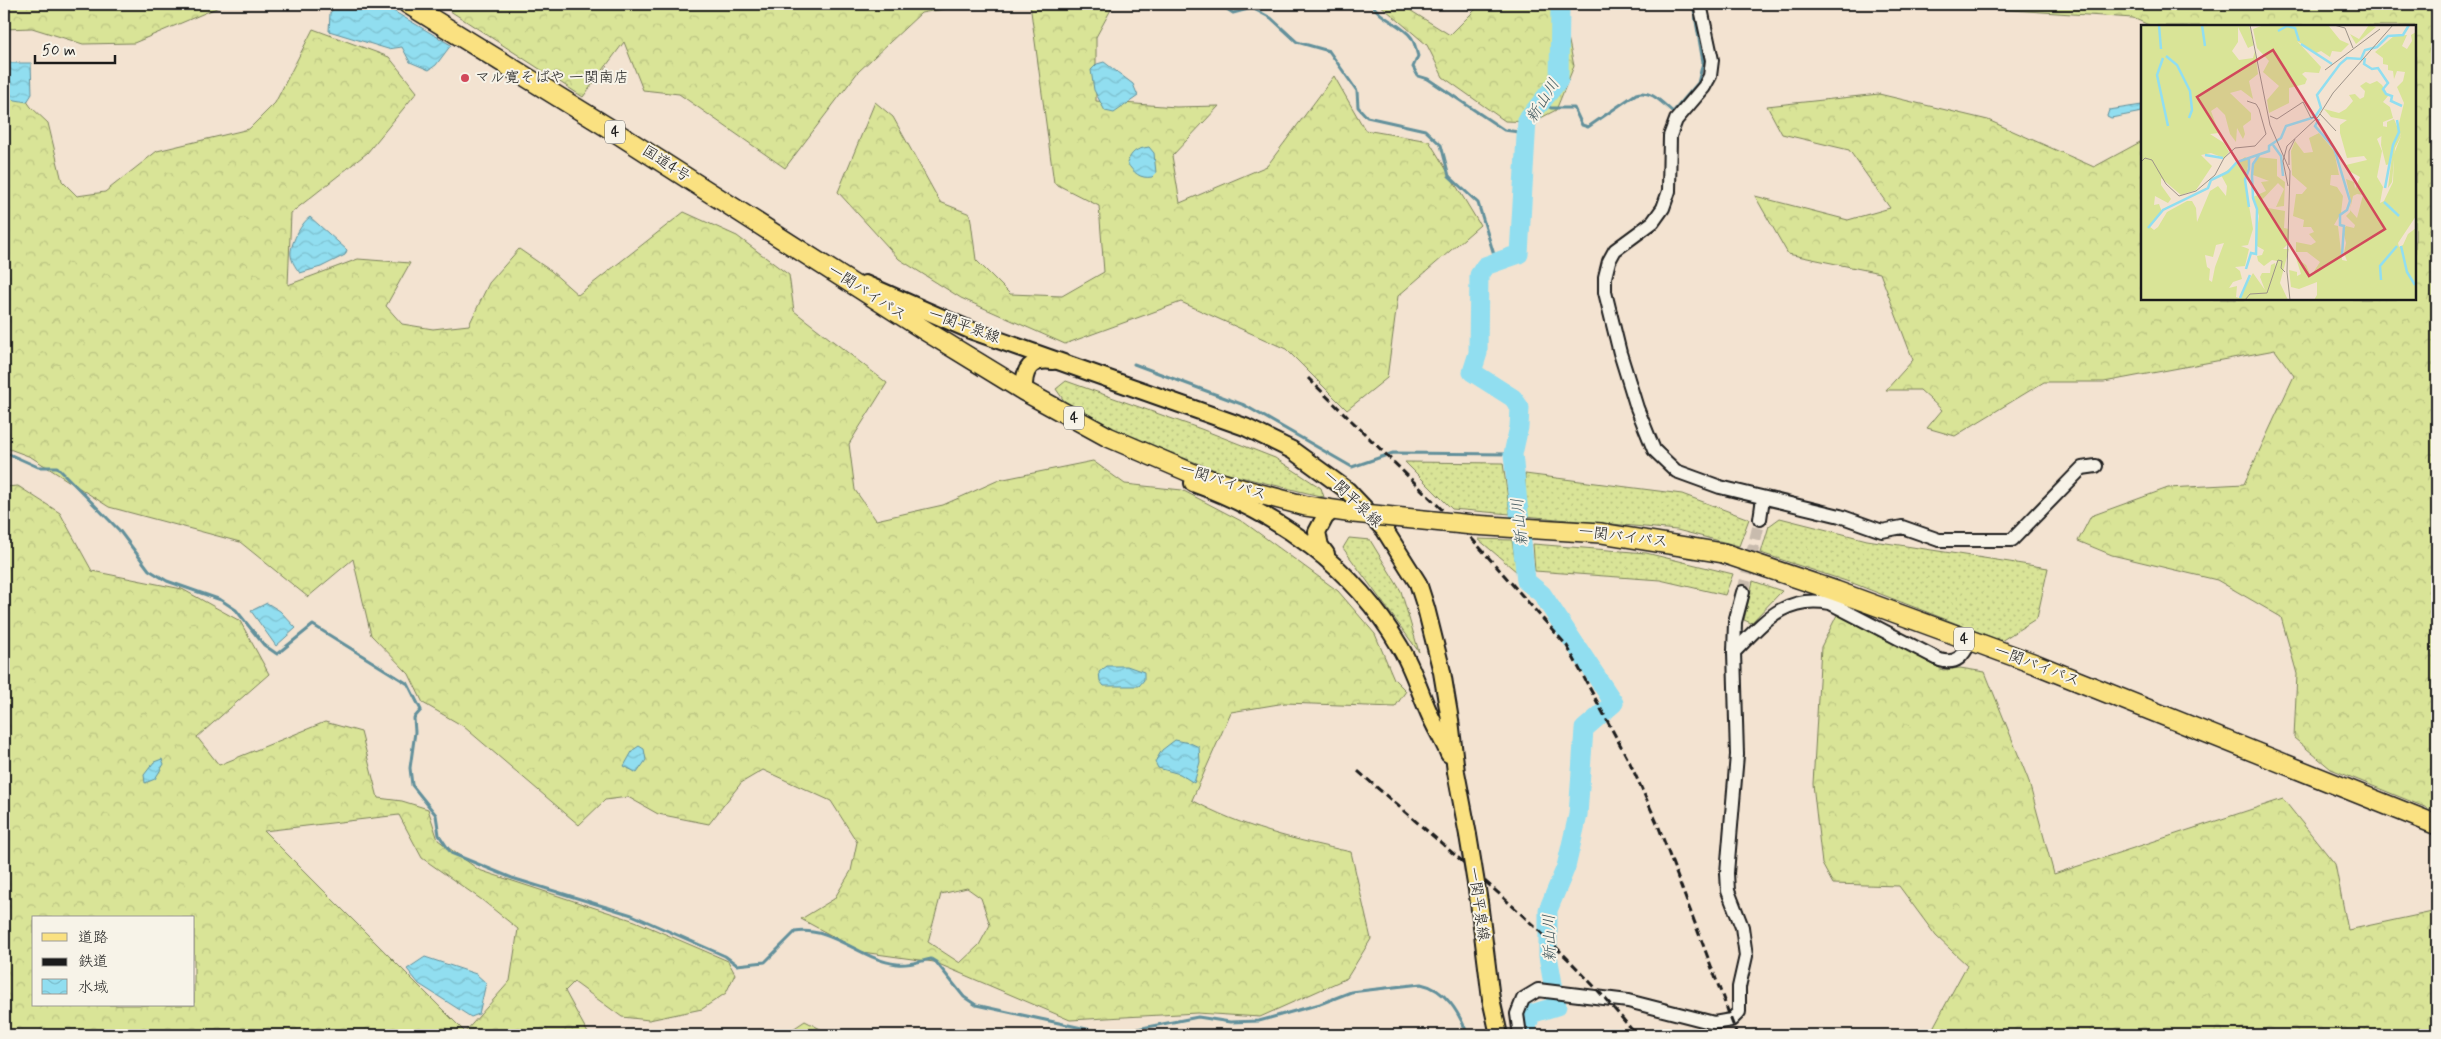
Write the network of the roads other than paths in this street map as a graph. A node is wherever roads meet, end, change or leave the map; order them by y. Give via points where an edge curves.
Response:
1 (408, 4) edge
2 (1700, 4) edge
3 (820, 264) junction
4 (1055, 361) junction
5 (1024, 390) junction
6 (1108, 437) junction
7 (2096, 466) dead end
8 (1763, 498) junction
9 (1333, 510) junction
10 (1760, 519) tunnel mouth
11 (1332, 562) junction
12 (1743, 592) tunnel mouth
13 (1971, 641) junction
14 (1734, 652) junction
15 (1456, 772) junction
16 (2437, 824) edge
17 (1499, 1035) edge
18 (1520, 1035) edge

1 - 3 highway, 国道4号 / 4
2 - 8 street via 1712,60 1710,76 1676,120 1670,136 1669,191 1663,208 1653,222 1615,250 1609,261 1605,292 1637,408 1654,450 1676,471
3 - 4 main road, 一関平泉線 via 931,315
3 - 5 highway, 一関バイパス / 4
4 - 5 main road, 一関平泉線 via 1041,359 1031,365 1024,380
4 - 15 main road, 一関平泉線 via 1252,430 1314,464 1347,490 1384,529 1418,583 1442,672
5 - 6 highway, 一関バイパス / 4
6 - 9 highway, 一関バイパス / 4 via 1201,476 1306,506
6 - 11 main road, 一関平泉線 via 1145,463 1252,508
7 - 8 street via 2082,468 2012,540 1939,540 1902,527 1882,531 1840,516
8 - 10 street
9 - 11 main road, 一関平泉線 via 1317,532 1320,546
9 - 13 highway, 一関バイパス / 4, bridge via 1473,525 1602,532 1723,554
11 - 15 main road, 一関平泉線 via 1383,619 1401,648
12 - 14 street via 1735,622
13 - 14 street via 1957,660 1940,660 1852,613 1817,600 1786,606 1775,612
13 - 16 highway, 一関バイパス / 4
14 - 18 street via 1737,755 1727,873 1728,891 1742,927 1746,956 1739,1012 1731,1020 1714,1023 1628,1001 1538,990 1524,999 1517,1014
15 - 17 main road, 一関平泉線, bridge

